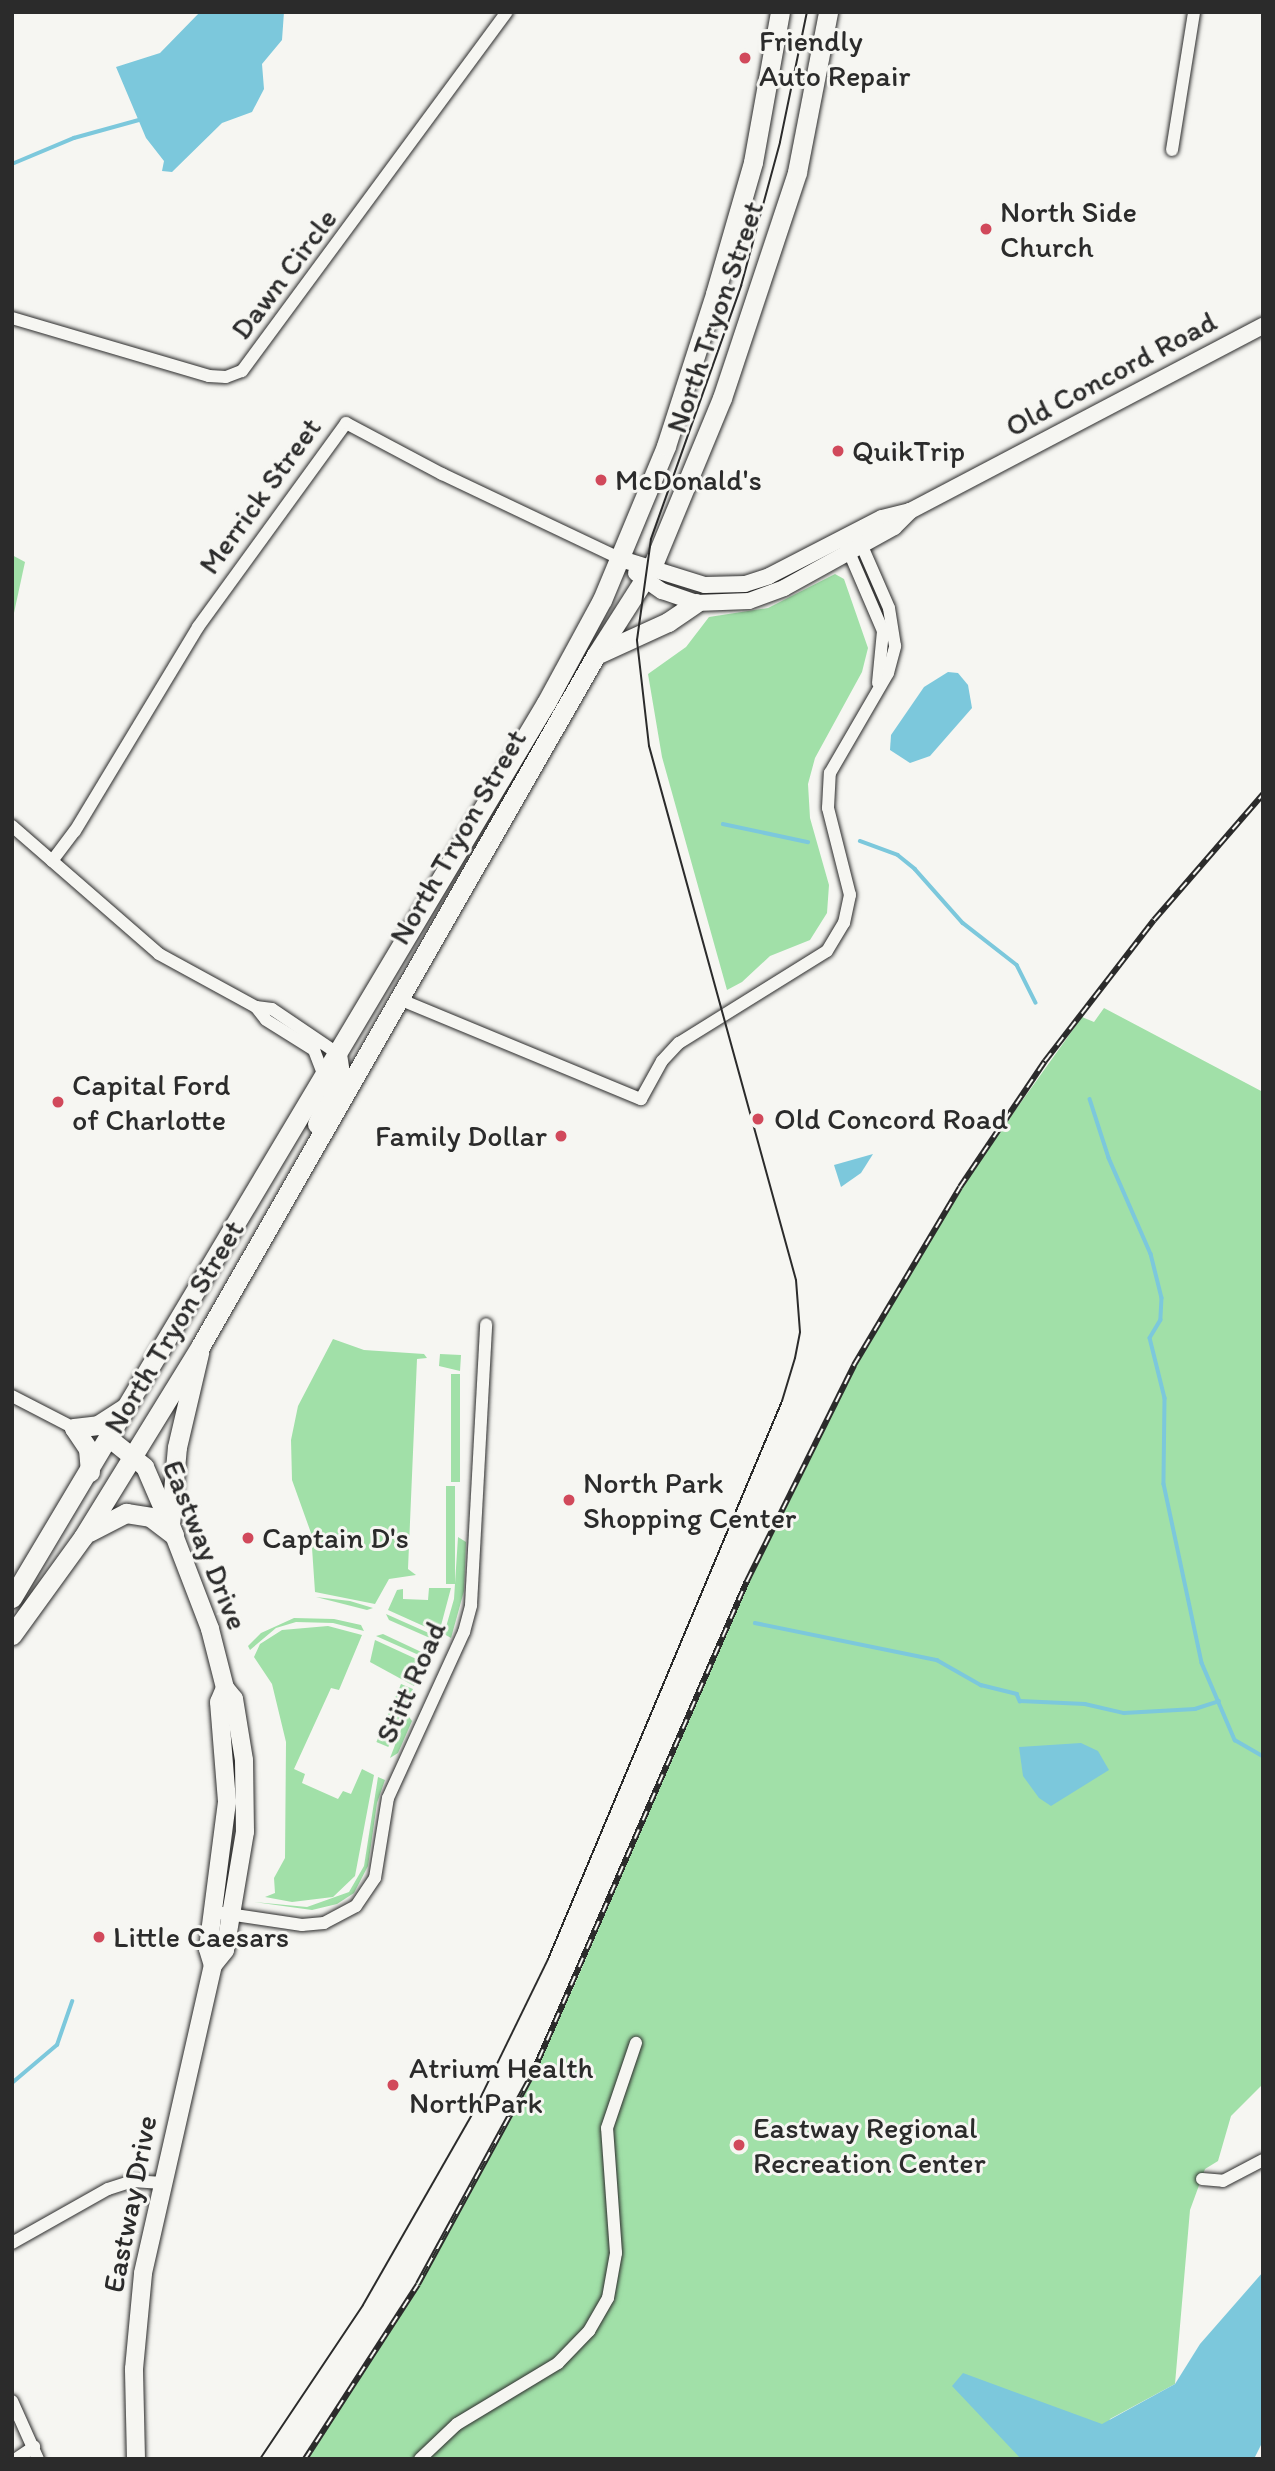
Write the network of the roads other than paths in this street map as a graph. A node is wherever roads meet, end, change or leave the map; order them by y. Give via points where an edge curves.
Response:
1 (508, 12) edge
2 (780, 12) edge
3 (828, 12) edge
4 (1194, 12) edge
5 (1172, 150) dead end
6 (12, 318) edge
7 (1263, 326) edge
8 (852, 542) junction
9 (621, 559) junction
10 (648, 574) junction
11 (696, 603) junction
12 (596, 655) junction
13 (12, 826) edge
14 (52, 861) junction
15 (399, 999) junction
16 (256, 1007) junction
17 (337, 1053) junction
18 (323, 1074) junction
19 (300, 1171) junction
20 (486, 1324) dead end
21 (201, 1345) junction
22 (12, 1396) edge
23 (130, 1403) junction
24 (74, 1428) junction
25 (110, 1439) junction
26 (133, 1456) junction
27 (90, 1472) junction
28 (172, 1530) junction
29 (83, 1537) junction
30 (12, 1598) edge
31 (12, 1635) edge
32 (224, 1913) junction
33 (636, 2042) dead end
34 (1263, 2160) edge
35 (1202, 2179) dead end
36 (162, 2183) junction
37 (12, 2243) edge
38 (12, 2401) edge
39 (36, 2453) edge
40 (16, 2459) edge
41 (136, 2459) edge
42 (420, 2459) edge

1 - 6 street, Dawn Circle via 242,371 226,377 209,376
2 - 9 main road, North Tryon Street via 753,162 737,222 666,446
3 - 10 main road, North Tryon Street via 797,172 722,398
4 - 5 street
7 - 8 street, Old Concord Road via 910,511 889,515
8 - 10 street, Old Concord Road via 745,584 705,586
8 - 11 street, Old Concord Road via 767,595 730,604
8 - 15 street via 883,631 878,683 828,783 829,810 849,890 839,936 818,958 677,1045 641,1099
9 - 10 street, Old Concord Road
9 - 14 street, Merrick Street via 442,474 346,422 198,627 75,831
9 - 17 main road, North Tryon Street via 546,703
10 - 11 street, Old Concord Road
10 - 12 main road, North Tryon Street
11 - 12 main road
12 - 15 main road, North Tryon Street
13 - 14 street
14 - 16 street via 149,947
15 - 19 main road, North Tryon Street
16 - 17 street via 272,1009
16 - 18 street via 267,1020 314,1051
17 - 18 main road, North Tryon Street
17 - 19 main road via 340,1073
18 - 23 main road, North Tryon Street
19 - 21 main road, North Tryon Street
20 - 32 street, Stitt Road via 471,1605 464,1632 388,1798 375,1878 356,1906 324,1923 302,1925
21 - 26 main road, North Tryon Street
21 - 28 main road via 181,1417
22 - 24 street
23 - 24 main road via 98,1425
23 - 25 main road, North Tryon Street
24 - 27 main road via 88,1449
25 - 26 main road, Eastway Drive
25 - 27 main road, North Tryon Street
26 - 28 main road, Eastway Drive via 149,1473
26 - 29 main road, North Tryon Street
27 - 30 main road, North Tryon Street
28 - 29 main road via 150,1517 126,1513 113,1516
28 - 32 main road, Eastway Drive via 210,1629 225,1688 219,1702 227,1802
29 - 31 main road, North Tryon Street
32 - 36 main road, Eastway Drive via 208,1949 213,1965
33 - 42 street via 607,2128 616,2253 608,2298 589,2331 558,2363 457,2424
34 - 35 street via 1223,2181
36 - 37 street via 144,2180 116,2186
36 - 41 main road, Eastway Drive via 136,2326
38 - 39 street
39 - 40 street

